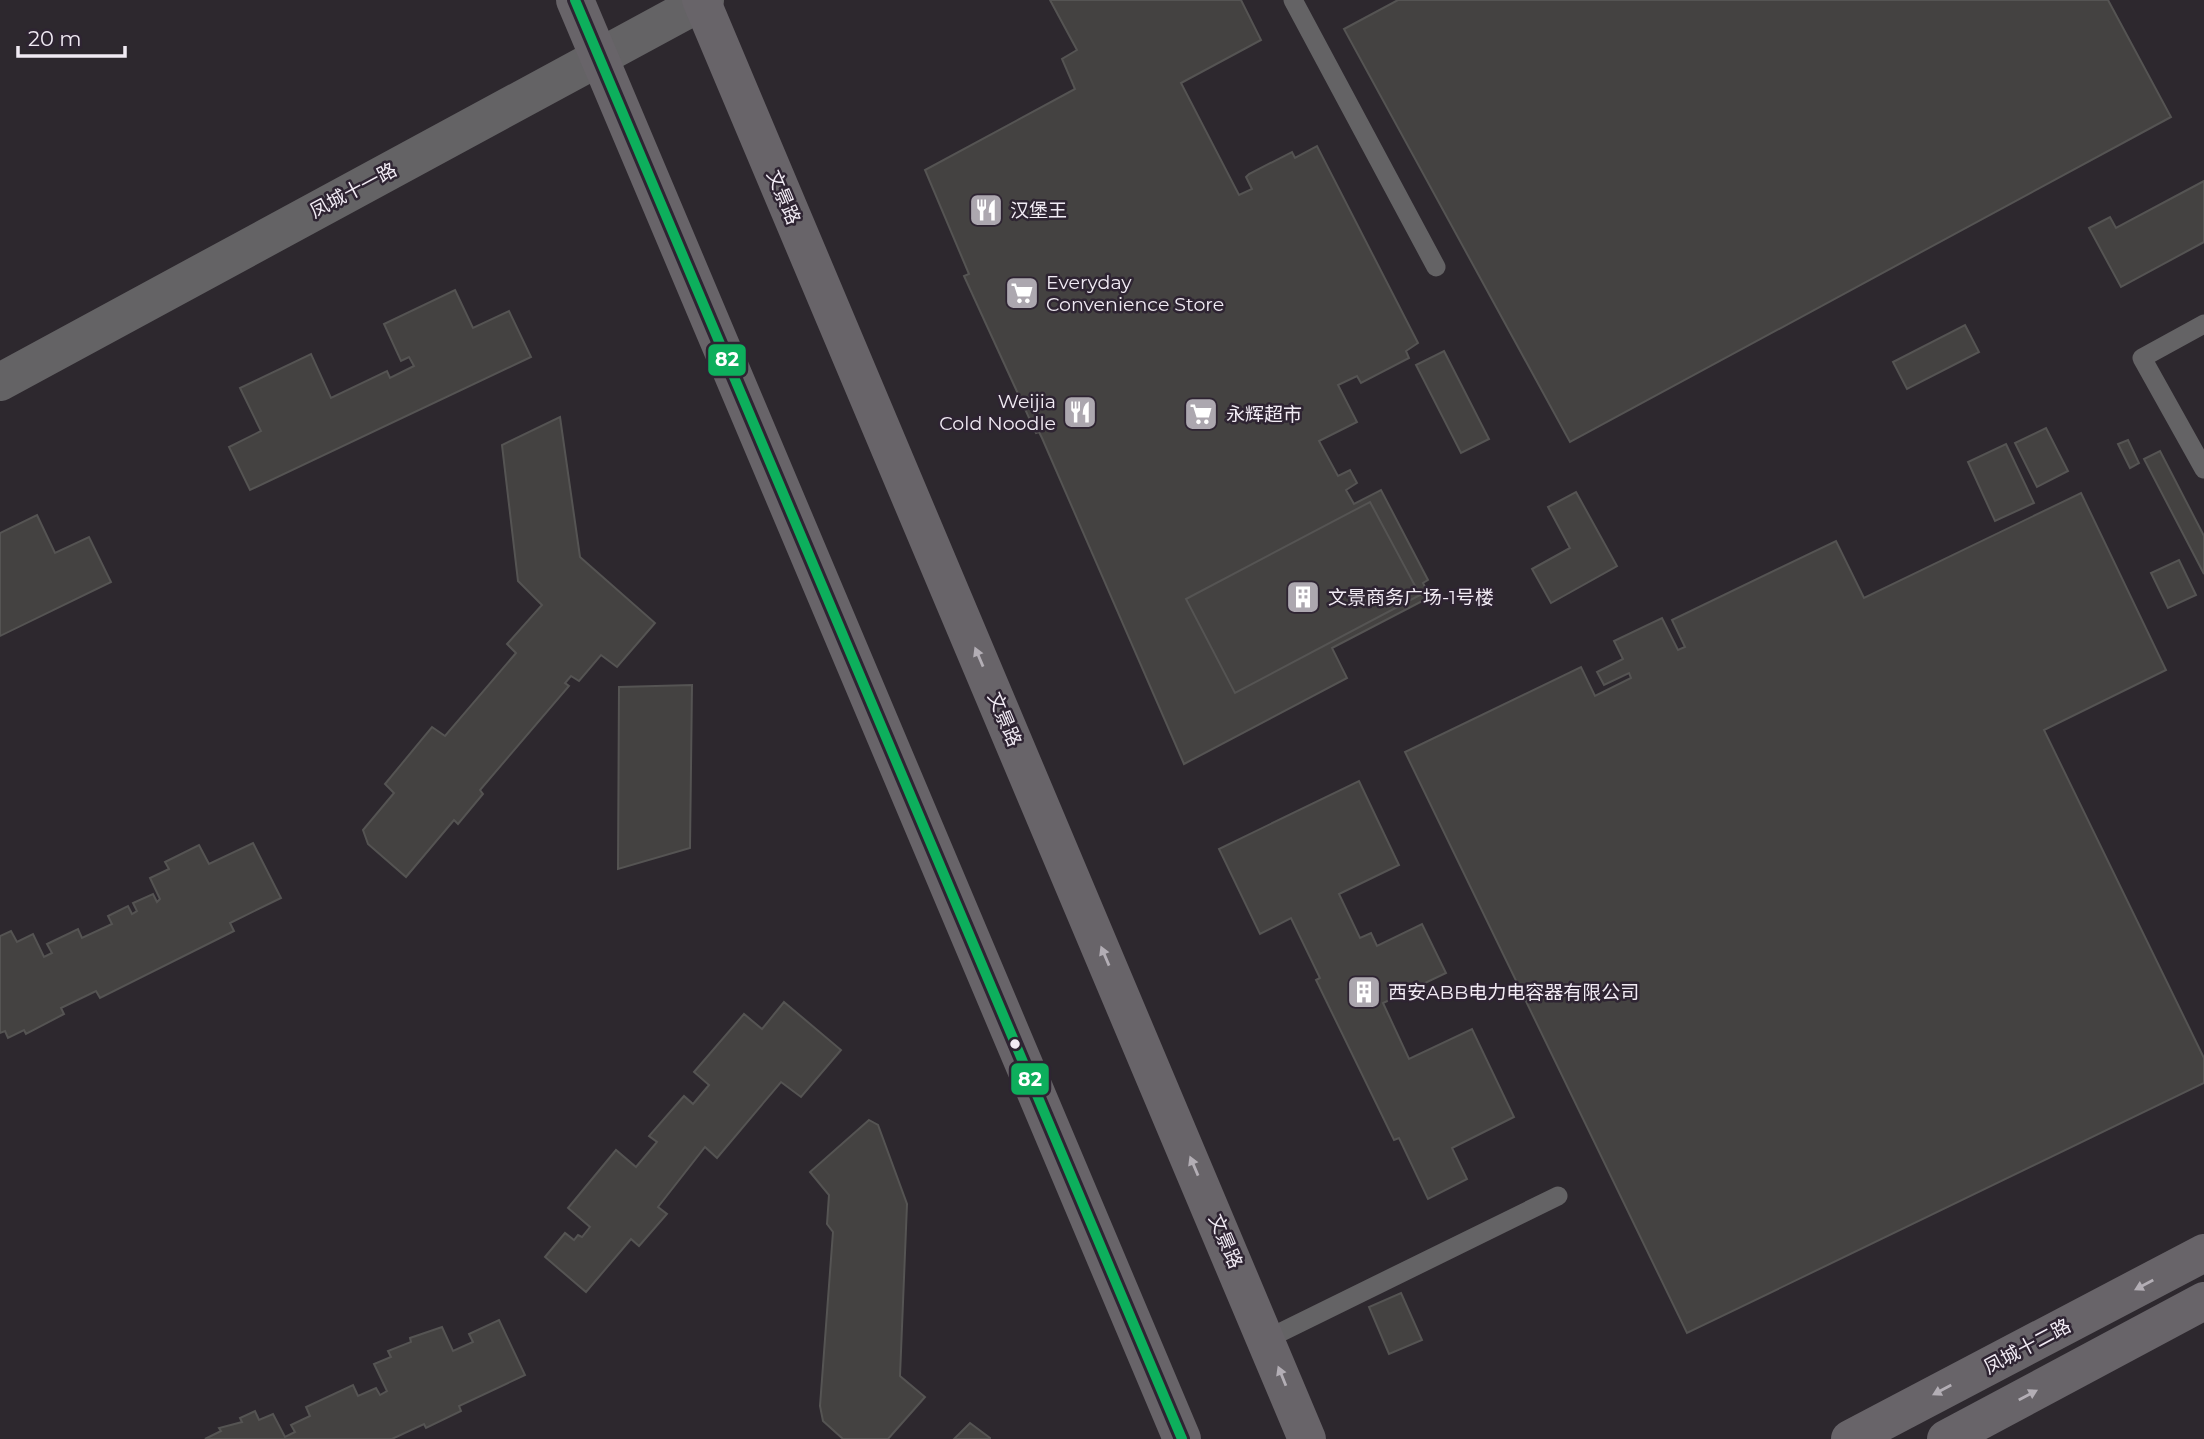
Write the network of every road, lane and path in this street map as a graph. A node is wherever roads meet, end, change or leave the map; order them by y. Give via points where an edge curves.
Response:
1 (575, 0) edge
2 (1293, 0) edge
3 (703, 1) edge
4 (599, 57) junction
5 (1436, 267) dead end
6 (2204, 324) edge
7 (0, 382) edge
8 (2204, 469) edge
9 (1558, 1196) dead end
10 (2204, 1253) edge
11 (2204, 1301) edge
12 (1267, 1339) junction
13 (1182, 1439) edge
14 (1307, 1439) edge
15 (1850, 1439) edge
16 (1946, 1439) edge

1 - 4 main road
2 - 5 lane
3 - 4 street, 凤城十一路
12 -> 3 main road, 文景路
4 - 7 street, 凤城十一路
4 - 13 main road
6 - 8 lane via 2142,358
9 - 12 lane
10 -> 15 main road, 凤城十二路
16 -> 11 main road
14 -> 12 main road, 文景路

